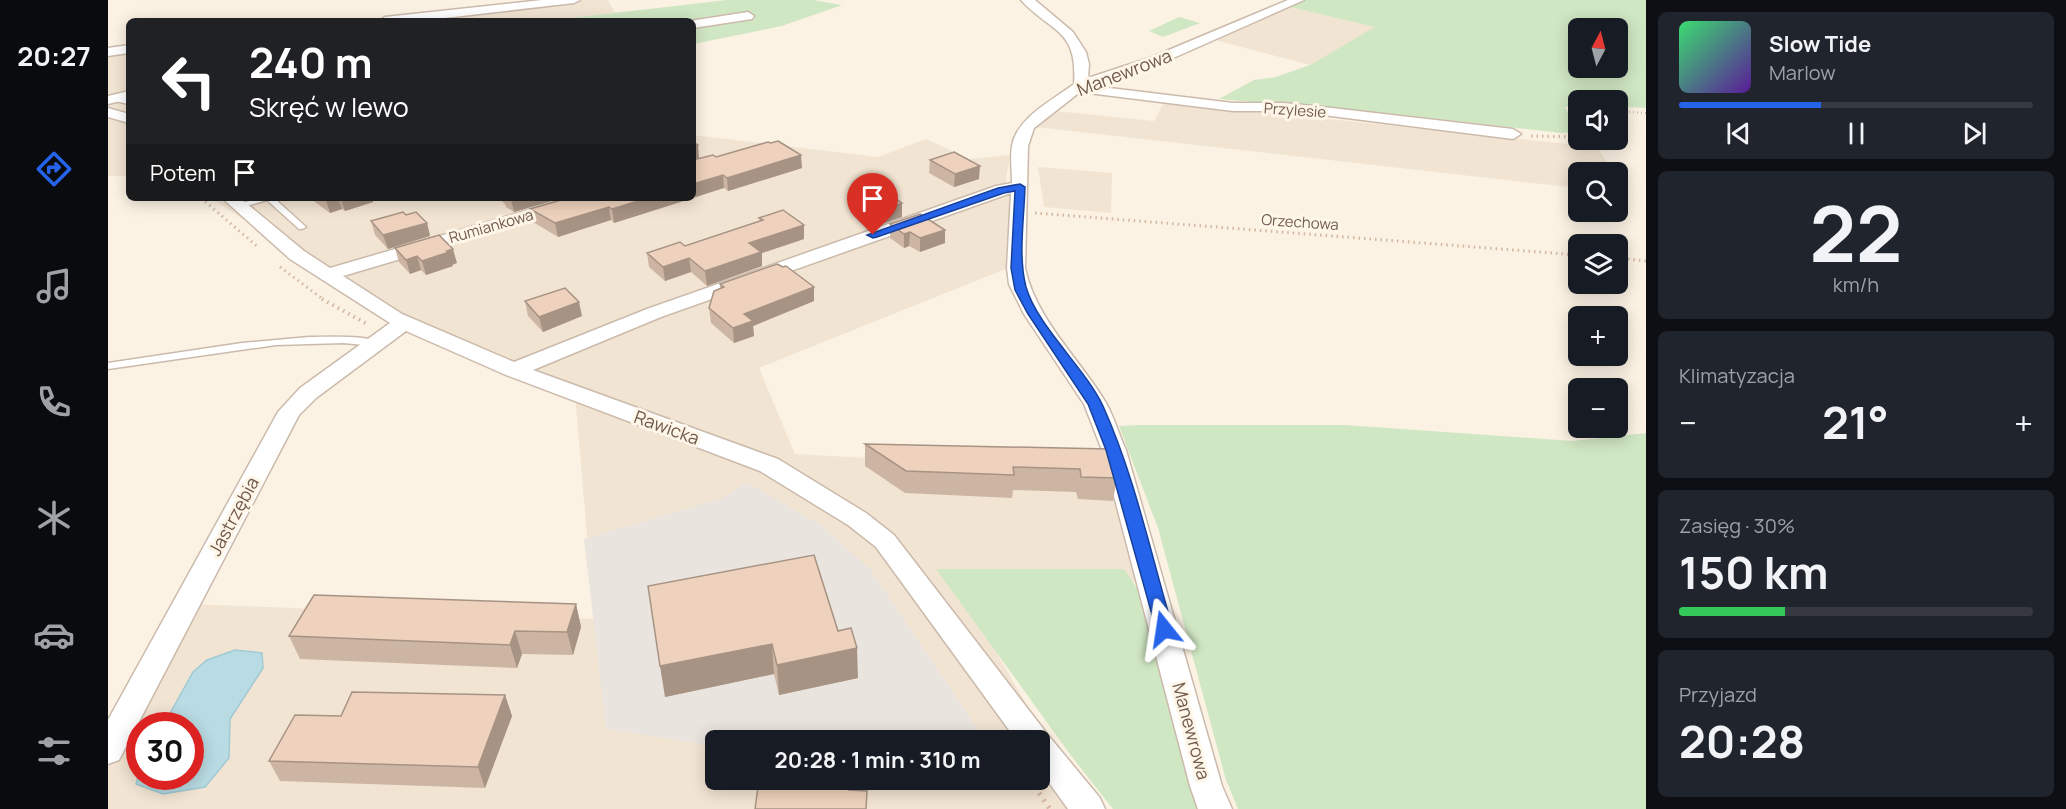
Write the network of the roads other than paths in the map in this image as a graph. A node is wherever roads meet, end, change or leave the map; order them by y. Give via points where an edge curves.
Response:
1 (574, 0) edge
2 (1027, 0) edge
3 (1298, 0) edge
4 (748, 16) dead end
5 (412, 18) edge
6 (696, 24) edge
7 (126, 49) edge
8 (108, 52) edge
9 (1079, 86) junction
10 (126, 96) edge
11 (126, 102) edge
12 (109, 103) edge
13 (126, 117) edge
14 (1513, 134) road end
15 (1020, 187) junction
16 (271, 201) edge
17 (578, 201) edge
18 (235, 202) edge
19 (302, 227) dead end
20 (326, 275) junction
21 (390, 333) junction
22 (108, 366) edge
23 (514, 370) junction
24 (1027, 730) edge
25 (108, 750) edge
26 (1050, 759) edge
27 (1088, 809) edge
28 (1215, 809) edge

1 - 5 street
2 - 9 street via 1076,46 1082,59
3 - 9 street, Manewrowa via 1158,60
4 - 6 street
7 - 8 street
9 - 14 street, Przylesie via 1233,107 1313,110
9 - 15 street, Manewrowa via 1024,132
10 - 12 street
11 - 12 lane
12 - 13 street
15 - 23 street via 1002,190 654,313
15 - 28 street, Manewrowa via 1016,268 1021,290 1095,404 1114,450
16 - 19 lane
17 - 20 street, Rumiankowa
18 - 20 street, Rawicka
20 - 21 street, Rawicka via 374,306
21 - 22 lane via 350,339 295,340
21 - 23 street, Rawicka
21 - 25 street, Jastrzębia via 308,393 289,412
23 - 24 street, Rawicka via 769,465 857,519 885,541
26 - 27 street

